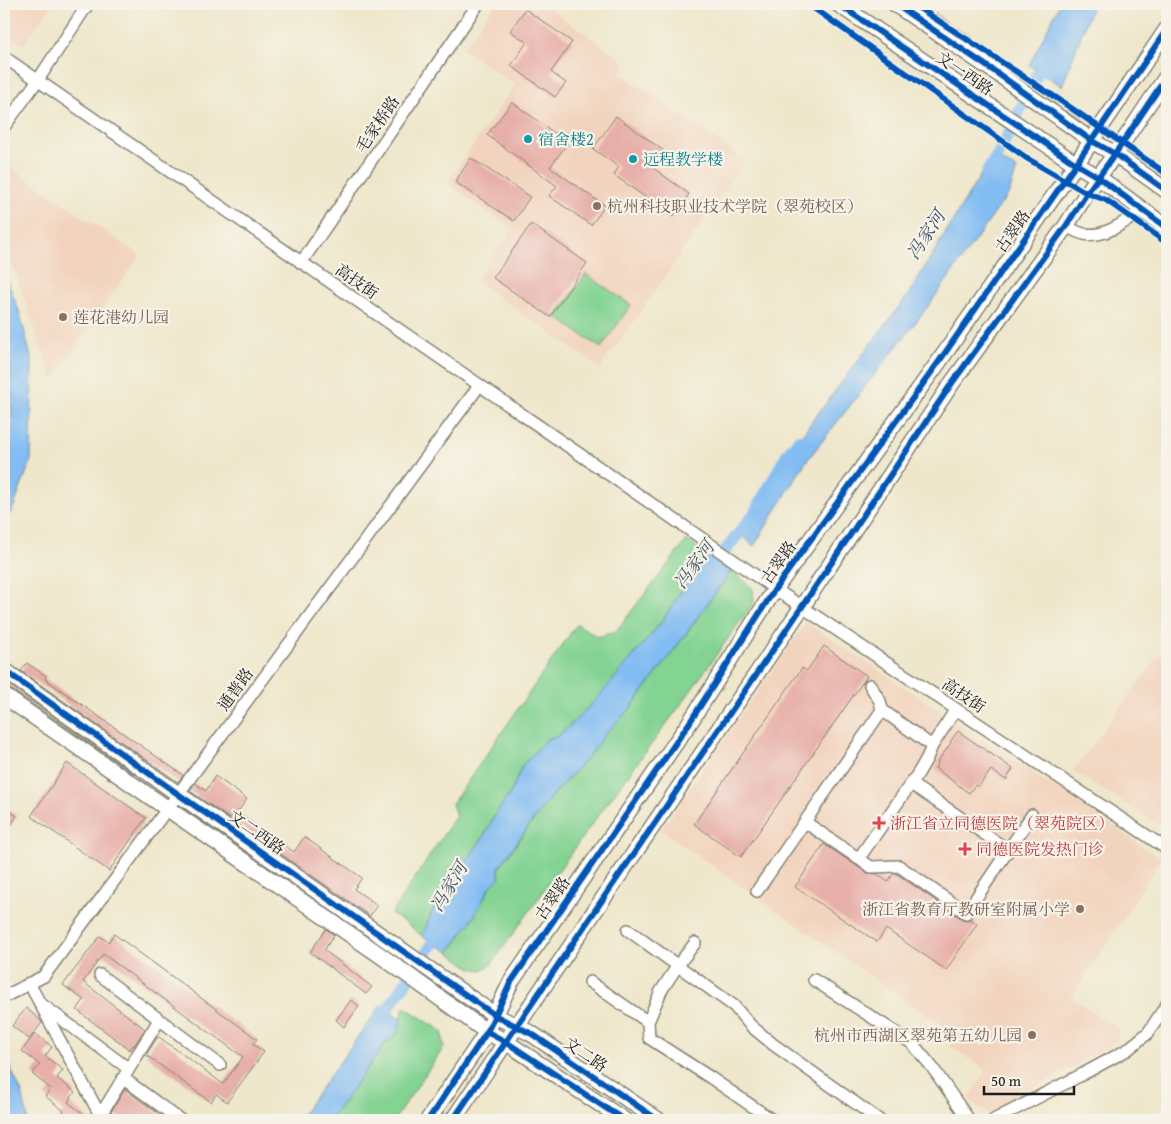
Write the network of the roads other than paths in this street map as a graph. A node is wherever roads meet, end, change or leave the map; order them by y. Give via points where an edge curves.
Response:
1 (88, 4) edge
2 (478, 4) edge
3 (838, 4) edge
4 (894, 4) edge
5 (1167, 29) edge
6 (4, 57) edge
7 (1167, 76) edge
8 (38, 80) junction
9 (4, 127) edge
10 (1092, 140) junction
11 (1115, 154) junction
12 (1076, 164) junction
13 (1098, 177) junction
14 (1167, 191) edge
15 (1142, 211) junction
16 (1066, 226) junction
17 (1167, 228) edge
18 (301, 263) junction
19 (479, 386) junction
20 (775, 589) junction
21 (801, 607) junction
22 (4, 670) edge
23 (870, 685) dead end
24 (4, 696) edge
25 (956, 709) junction
26 (882, 710) junction
27 (932, 746) junction
28 (911, 784) junction
29 (178, 794) junction
30 (168, 809) junction
31 (1032, 815) dead end
32 (805, 822) junction
33 (1167, 849) edge
34 (1008, 850) junction
35 (859, 858) junction
36 (757, 891) dead end
37 (628, 930) dead end
38 (695, 943) dead end
39 (678, 965) junction
40 (100, 975) dead end
41 (814, 980) dead end
42 (590, 982) dead end
43 (29, 983) junction
44 (4, 997) edge
45 (42, 1004) junction
46 (1167, 1004) edge
47 (496, 1016) junction
48 (159, 1020) junction
49 (648, 1022) junction
50 (516, 1027) junction
51 (488, 1032) junction
52 (506, 1042) junction
53 (220, 1065) dead end
54 (126, 1074) junction
55 (98, 1118) edge
56 (180, 1120) edge
57 (428, 1120) edge
58 (453, 1120) edge
59 (624, 1120) edge
60 (658, 1120) edge
61 (772, 1120) edge
62 (879, 1120) edge
63 (969, 1120) edge
64 (994, 1120) edge

1 - 8 street
2 - 18 street, 毛家桥路
3 - 12 main road, 文一西路
4 - 10 main road, 文一西路
5 - 10 main road, 古翠路
6 - 8 street, 高技街
7 - 11 main road
8 - 9 street
8 - 18 street, 高技街
10 - 11 main road, 文一西路
10 - 12 main road, 古翠路
11 - 13 main road
11 - 14 main road, 文一西路
12 - 13 main road, 文一西路
12 - 20 main road, 古翠路
13 - 15 main road, 文一西路
13 - 16 main road
15 - 16 street via 1102,233 1085,235
15 - 17 main road, 文一西路
16 - 21 main road via 952,383
18 - 19 street, 高技街
19 - 20 street, 高技街
19 - 29 street, 通普路
20 - 21 street, 高技街
20 - 47 main road, 古翠路 via 690,722 511,982
21 - 25 street, 高技街
21 - 50 main road
22 - 29 main road, 文二西路
23 - 26 street
24 - 30 main road, 文二西路
25 - 27 street
25 - 33 street, 高技街
26 - 27 street
26 - 32 street
27 - 28 street
28 - 34 street
28 - 35 street
29 - 30 street, 通普路
29 - 47 main road, 文二西路
30 - 43 street, 通普路 via 44,976
30 - 51 main road, 文二西路
31 - 34 street
32 - 35 street
32 - 36 street
34 - 35 street via 966,913 899,866 871,867
37 - 39 street
38 - 39 street
39 - 49 street via 661,991
39 - 62 street via 734,1006 774,1045
40 - 48 street
41 - 63 street via 912,1043
42 - 49 street
43 - 44 street, 通普路
43 - 45 street
45 - 54 street
45 - 55 street
46 - 64 street via 1148,1033 1127,1050
47 - 50 main road, 文二路
47 - 51 main road, 古翠路
48 - 53 street
48 - 54 street
49 - 61 street via 649,1038
50 - 52 main road
50 - 60 main road, 文二路 via 532,1034
51 - 52 main road
51 - 57 main road, 古翠路
52 - 58 main road
52 - 59 main road
54 - 55 street
54 - 56 street

